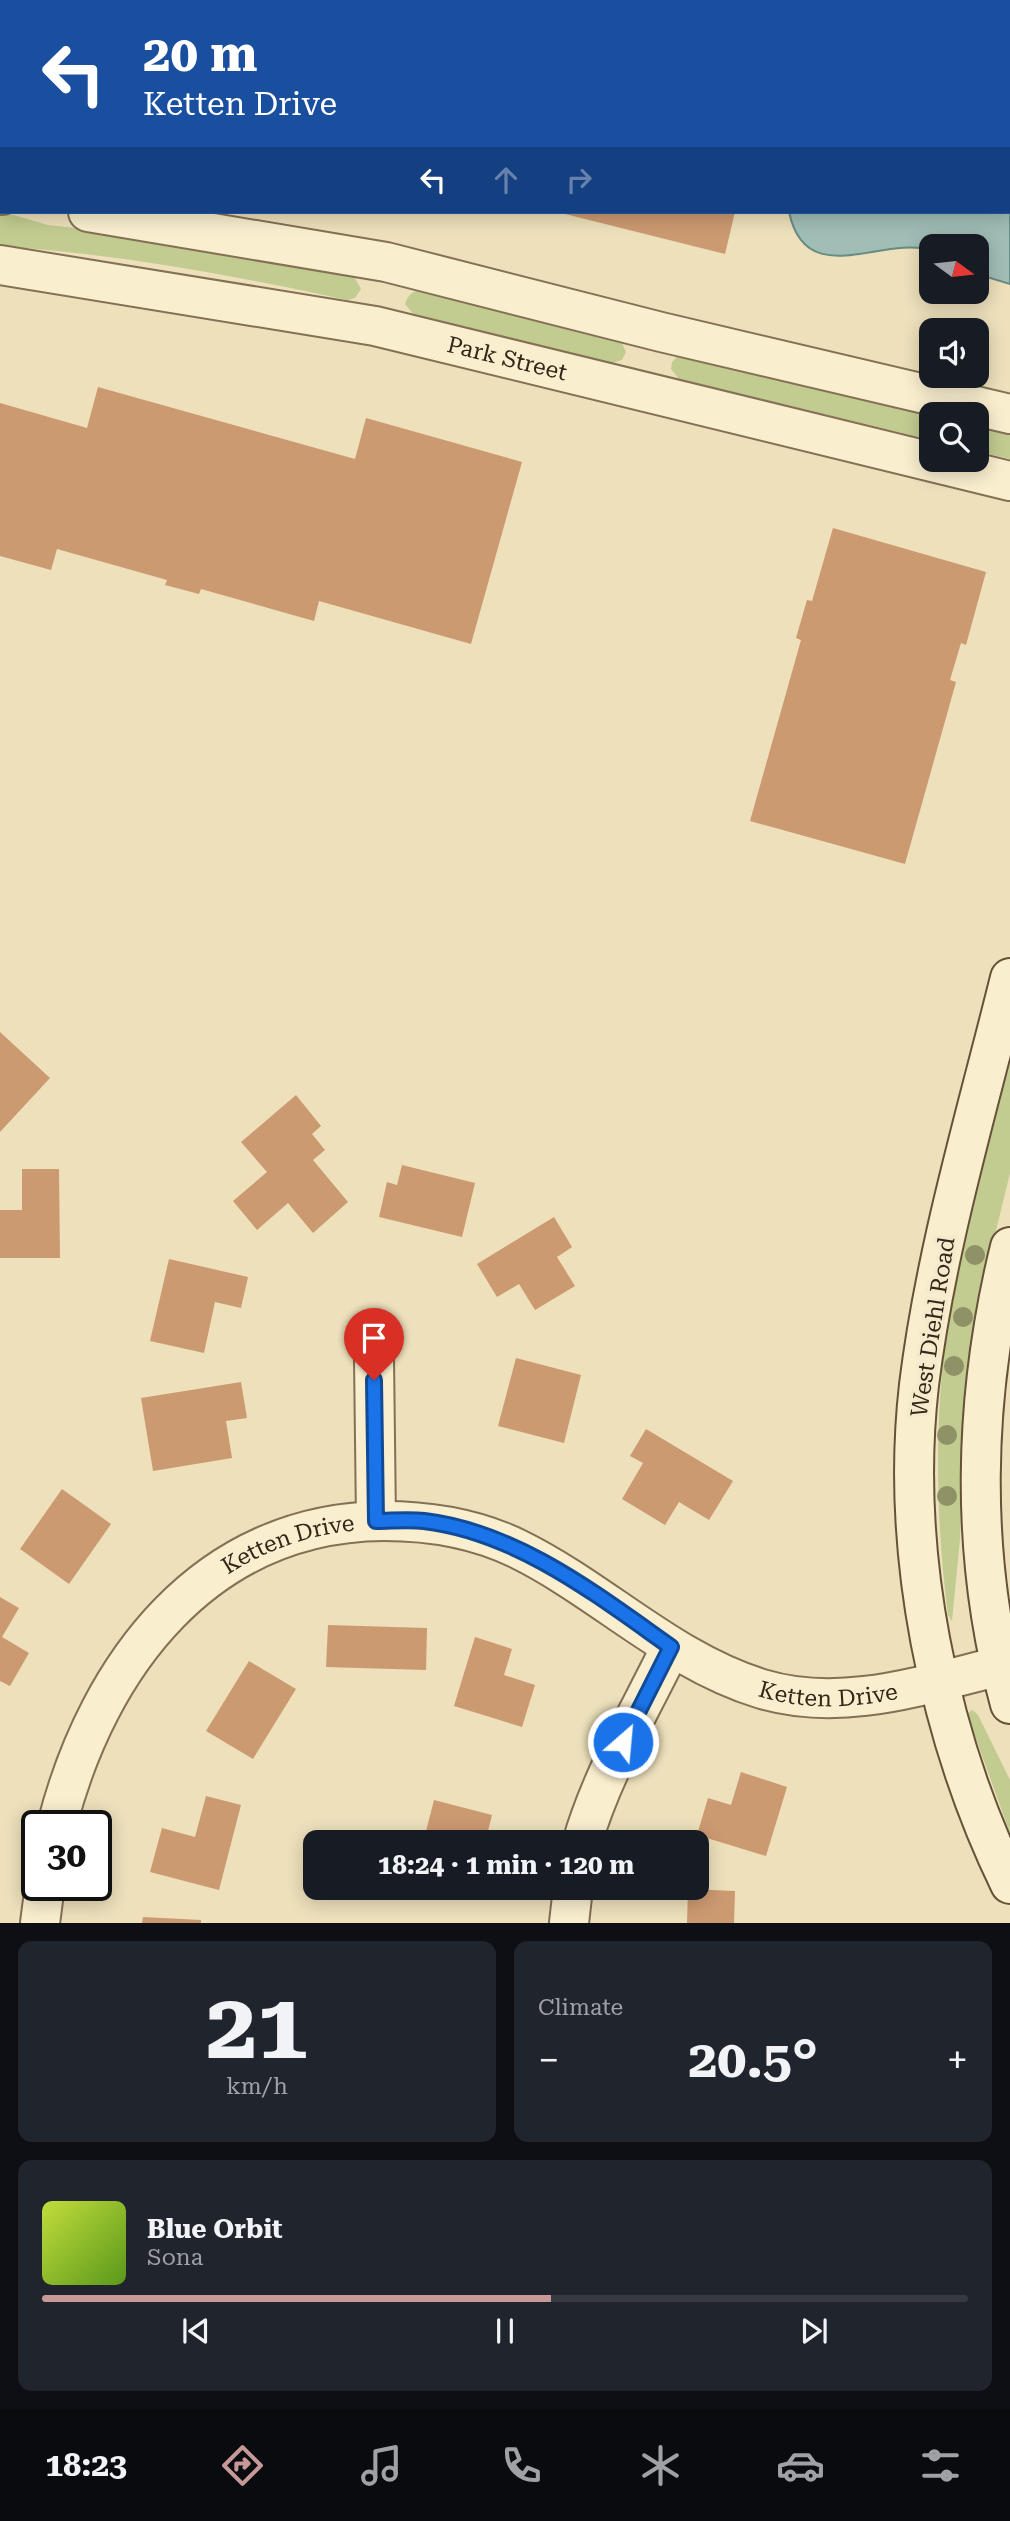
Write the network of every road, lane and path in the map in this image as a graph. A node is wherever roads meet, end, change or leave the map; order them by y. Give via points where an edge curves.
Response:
1 (100, 214) edge
2 (0, 265) edge
3 (1010, 414) edge
4 (1010, 481) edge
5 (1010, 978) edge
6 (1010, 1247) edge
7 (374, 1358) dead end
8 (376, 1521) junction
9 (671, 1647) junction
10 (1000, 1666) junction
11 (939, 1681) junction
12 (1010, 1704) edge
13 (61, 1810) edge
14 (587, 1830) edge
15 (1010, 1884) edge
16 (572, 1900) edge
17 (43, 1901) edge
18 (40, 1923) edge
19 (569, 1923) edge

1 - 3 street via 386,262
2 - 4 street, Park Street via 375,326
5 - 11 street, West Diehl Road via 934,1287 919,1386 920,1566
6 - 10 street via 990,1336 980,1430 982,1544
7 - 8 street
8 - 9 street, Ketten Drive via 453,1526 517,1549
8 - 13 street, Ketten Drive via 338,1522 271,1541 233,1561 182,1598 114,1687 71,1777
9 - 11 street, Ketten Drive via 703,1667 793,1695 865,1698
9 - 14 street via 608,1773
10 - 11 street, Ketten Drive
10 - 12 street
11 - 15 street, West Diehl Road via 990,1844
16 - 19 street
17 - 18 street

